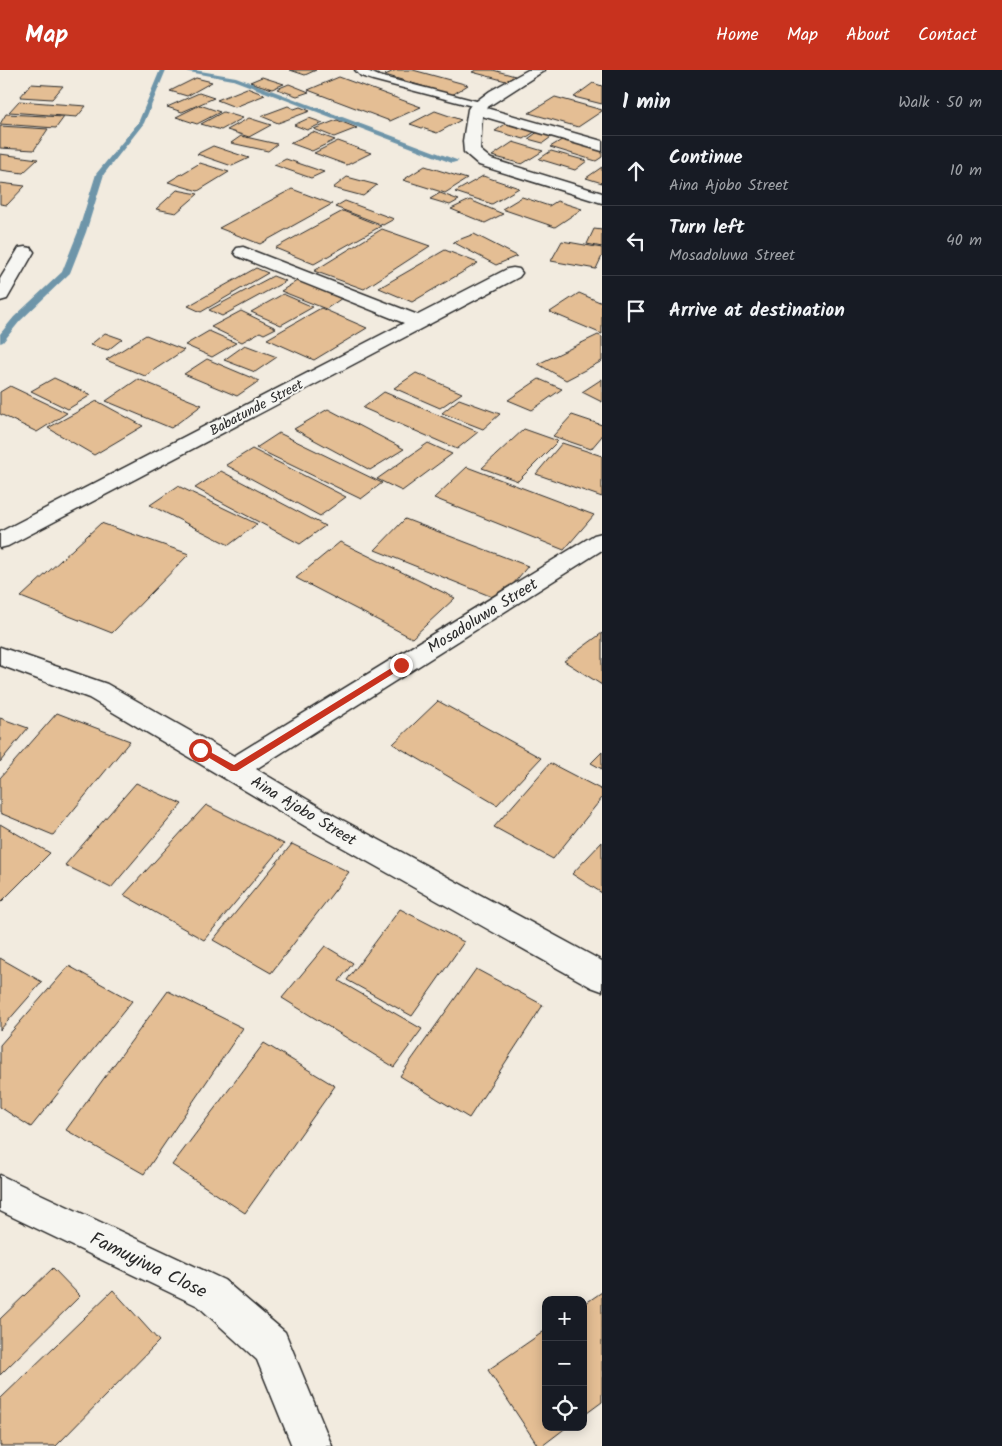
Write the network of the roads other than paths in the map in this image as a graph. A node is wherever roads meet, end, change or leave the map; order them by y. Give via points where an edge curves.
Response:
1 (360, 70) edge
2 (538, 70) edge
3 (477, 107) junction
4 (602, 146) edge
5 (602, 198) edge
6 (25, 252) dead end
7 (243, 252) dead end
8 (513, 273) dead end
9 (0, 295) edge
10 (419, 322) junction
11 (602, 540) edge
12 (0, 541) edge
13 (0, 656) edge
14 (234, 769) junction
15 (602, 977) edge
16 (0, 1192) edge
17 (312, 1446) edge

1 - 3 lane via 370,76
2 - 3 street
3 - 4 street
3 - 5 street via 472,152 485,162
6 - 9 street
7 - 10 street
8 - 10 street, Babatunde Street
10 - 12 street, Babatunde Street
11 - 14 street, Mosadoluwa Street
13 - 14 street, Aina Ajobo Street via 98,691
14 - 15 street, Aina Ajobo Street via 325,824
16 - 17 street, Famuyiwa Close via 210,1293 271,1346

